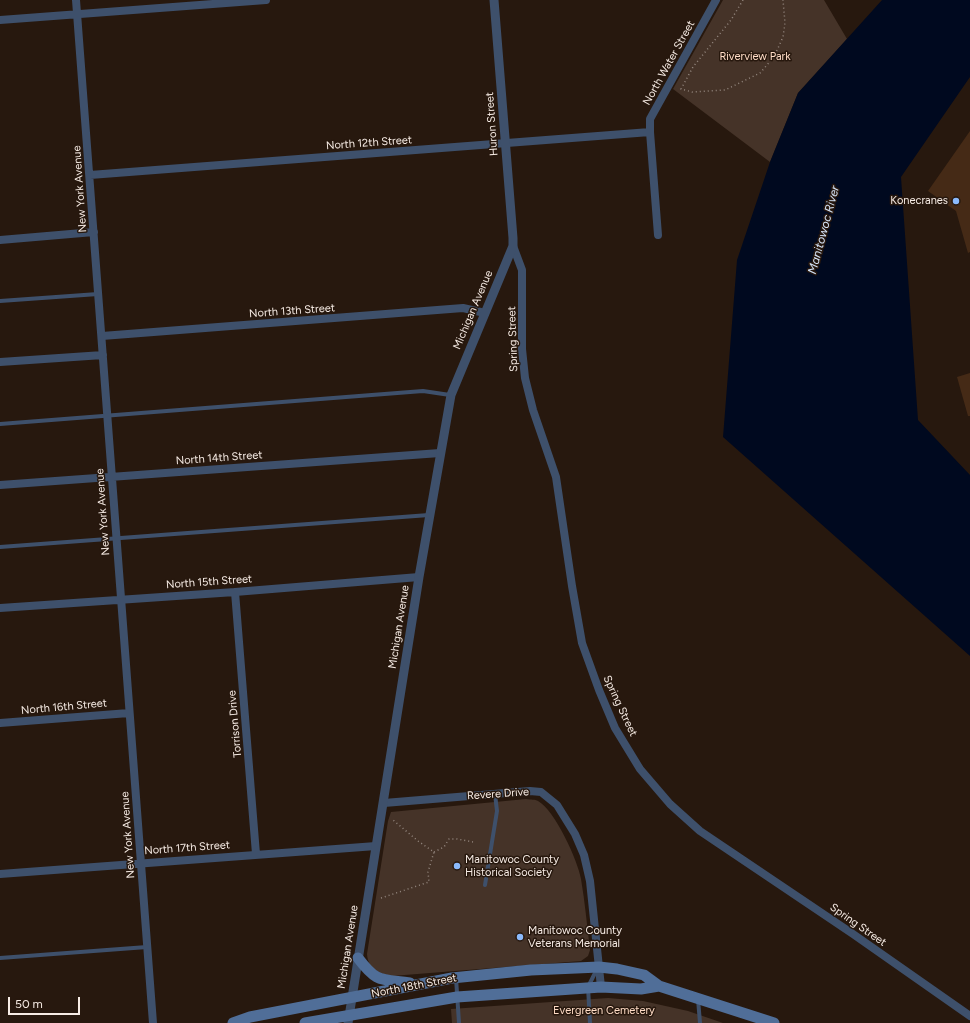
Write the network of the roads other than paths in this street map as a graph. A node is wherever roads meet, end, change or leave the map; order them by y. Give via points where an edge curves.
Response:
1 (76, 0) edge
2 (266, 0) edge
3 (494, 0) edge
4 (716, 0) edge
5 (78, 14) junction
6 (0, 20) edge
7 (650, 132) junction
8 (506, 144) junction
9 (90, 175) junction
10 (94, 232) junction
11 (658, 235) dead end
12 (0, 240) edge
13 (513, 246) junction
14 (98, 294) junction
15 (0, 301) edge
16 (485, 313) junction
17 (102, 336) junction
18 (103, 355) junction
19 (0, 362) edge
20 (451, 395) junction
21 (108, 416) junction
22 (0, 424) edge
23 (440, 453) junction
24 (112, 477) junction
25 (0, 485) edge
26 (430, 515) junction
27 (116, 538) junction
28 (0, 547) edge
29 (419, 577) junction
30 (235, 592) junction
31 (121, 599) junction
32 (0, 608) edge
33 (129, 713) junction
34 (0, 723) edge
35 (495, 794) junction
36 (384, 803) junction
37 (376, 846) junction
38 (256, 854) junction
39 (141, 863) junction
40 (0, 874) edge
41 (485, 885) dead end
42 (147, 947) junction
43 (0, 958) edge
44 (358, 958) junction
45 (598, 967) junction
46 (456, 977) junction
47 (420, 984) junction
48 (659, 986) junction
49 (588, 987) junction
50 (601, 987) junction
51 (352, 997) junction
52 (457, 997) junction
53 (698, 998) junction
54 (970, 1016) edge
55 (349, 1020) edge
56 (153, 1023) edge
57 (233, 1023) edge
58 (305, 1023) edge
59 (459, 1023) edge
60 (590, 1023) edge
61 (700, 1023) edge
62 (774, 1023) edge

1 - 5 street, New York Avenue
2 - 5 street
3 - 8 street, Huron Street
4 - 7 street, North Water Street via 650,119
5 - 6 street
5 - 9 street, New York Avenue
7 - 8 street, North 12th Street
7 - 11 street, North Water Street
8 - 9 street, North 12th Street
8 - 13 street, Huron Street
9 - 10 street, New York Avenue
10 - 12 street
10 - 14 street, New York Avenue
13 - 16 street, Michigan Avenue
13 - 54 street, Spring Street via 522,270 522,349 525,378 556,477 582,643 615,728 640,769 670,804 700,831
14 - 15 lane
14 - 17 street, New York Avenue
16 - 17 street, North 13th Street via 463,308
16 - 20 street, Michigan Avenue
17 - 18 street, New York Avenue
18 - 19 street
18 - 21 street, New York Avenue
20 - 21 lane via 423,391
20 - 23 street, Michigan Avenue
21 - 22 lane
21 - 24 street, New York Avenue
23 - 24 street, North 14th Street
23 - 26 street, Michigan Avenue
24 - 25 street, North 14th Street
24 - 27 street, New York Avenue
26 - 27 lane
26 - 29 street, Michigan Avenue
27 - 28 lane
27 - 31 street, New York Avenue
29 - 30 street, North 15th Street
29 - 36 street, Michigan Avenue
30 - 31 street, North 15th Street
30 - 38 street, Torrison Drive
31 - 32 street, North 15th Street
31 - 33 street, New York Avenue
33 - 34 street, North 16th Street
33 - 39 street, New York Avenue
35 - 36 street, Revere Drive
35 - 41 lane via 497,811
35 - 45 street, Revere Drive via 541,792 557,805 575,834 589,875
36 - 37 street, Michigan Avenue
37 - 38 street, North 17th Street
37 - 44 street, Michigan Avenue
38 - 39 street, North 17th Street
39 - 40 street, North 17th Street
39 - 42 street, New York Avenue
42 - 43 lane
42 - 56 street, New York Avenue
44 - 47 main road via 371,974 378,978
44 - 51 street, Michigan Avenue
45 - 46 main road, North 18th Street
45 - 48 main road via 644,975
45 - 49 lane
45 - 50 street, Revere Drive
46 - 47 main road, North 18th Street
46 - 52 lane
47 - 51 main road, North 18th Street
48 - 50 main road via 642,989
48 - 53 main road
49 - 50 main road, North 18th Street
49 - 52 main road, North 18th Street
49 - 60 lane
51 - 55 street, Michigan Avenue
51 - 57 main road, North 18th Street via 250,1017
52 - 55 main road, North 18th Street
52 - 59 lane
53 - 61 lane
53 - 62 main road
55 - 58 main road, North 18th Street

